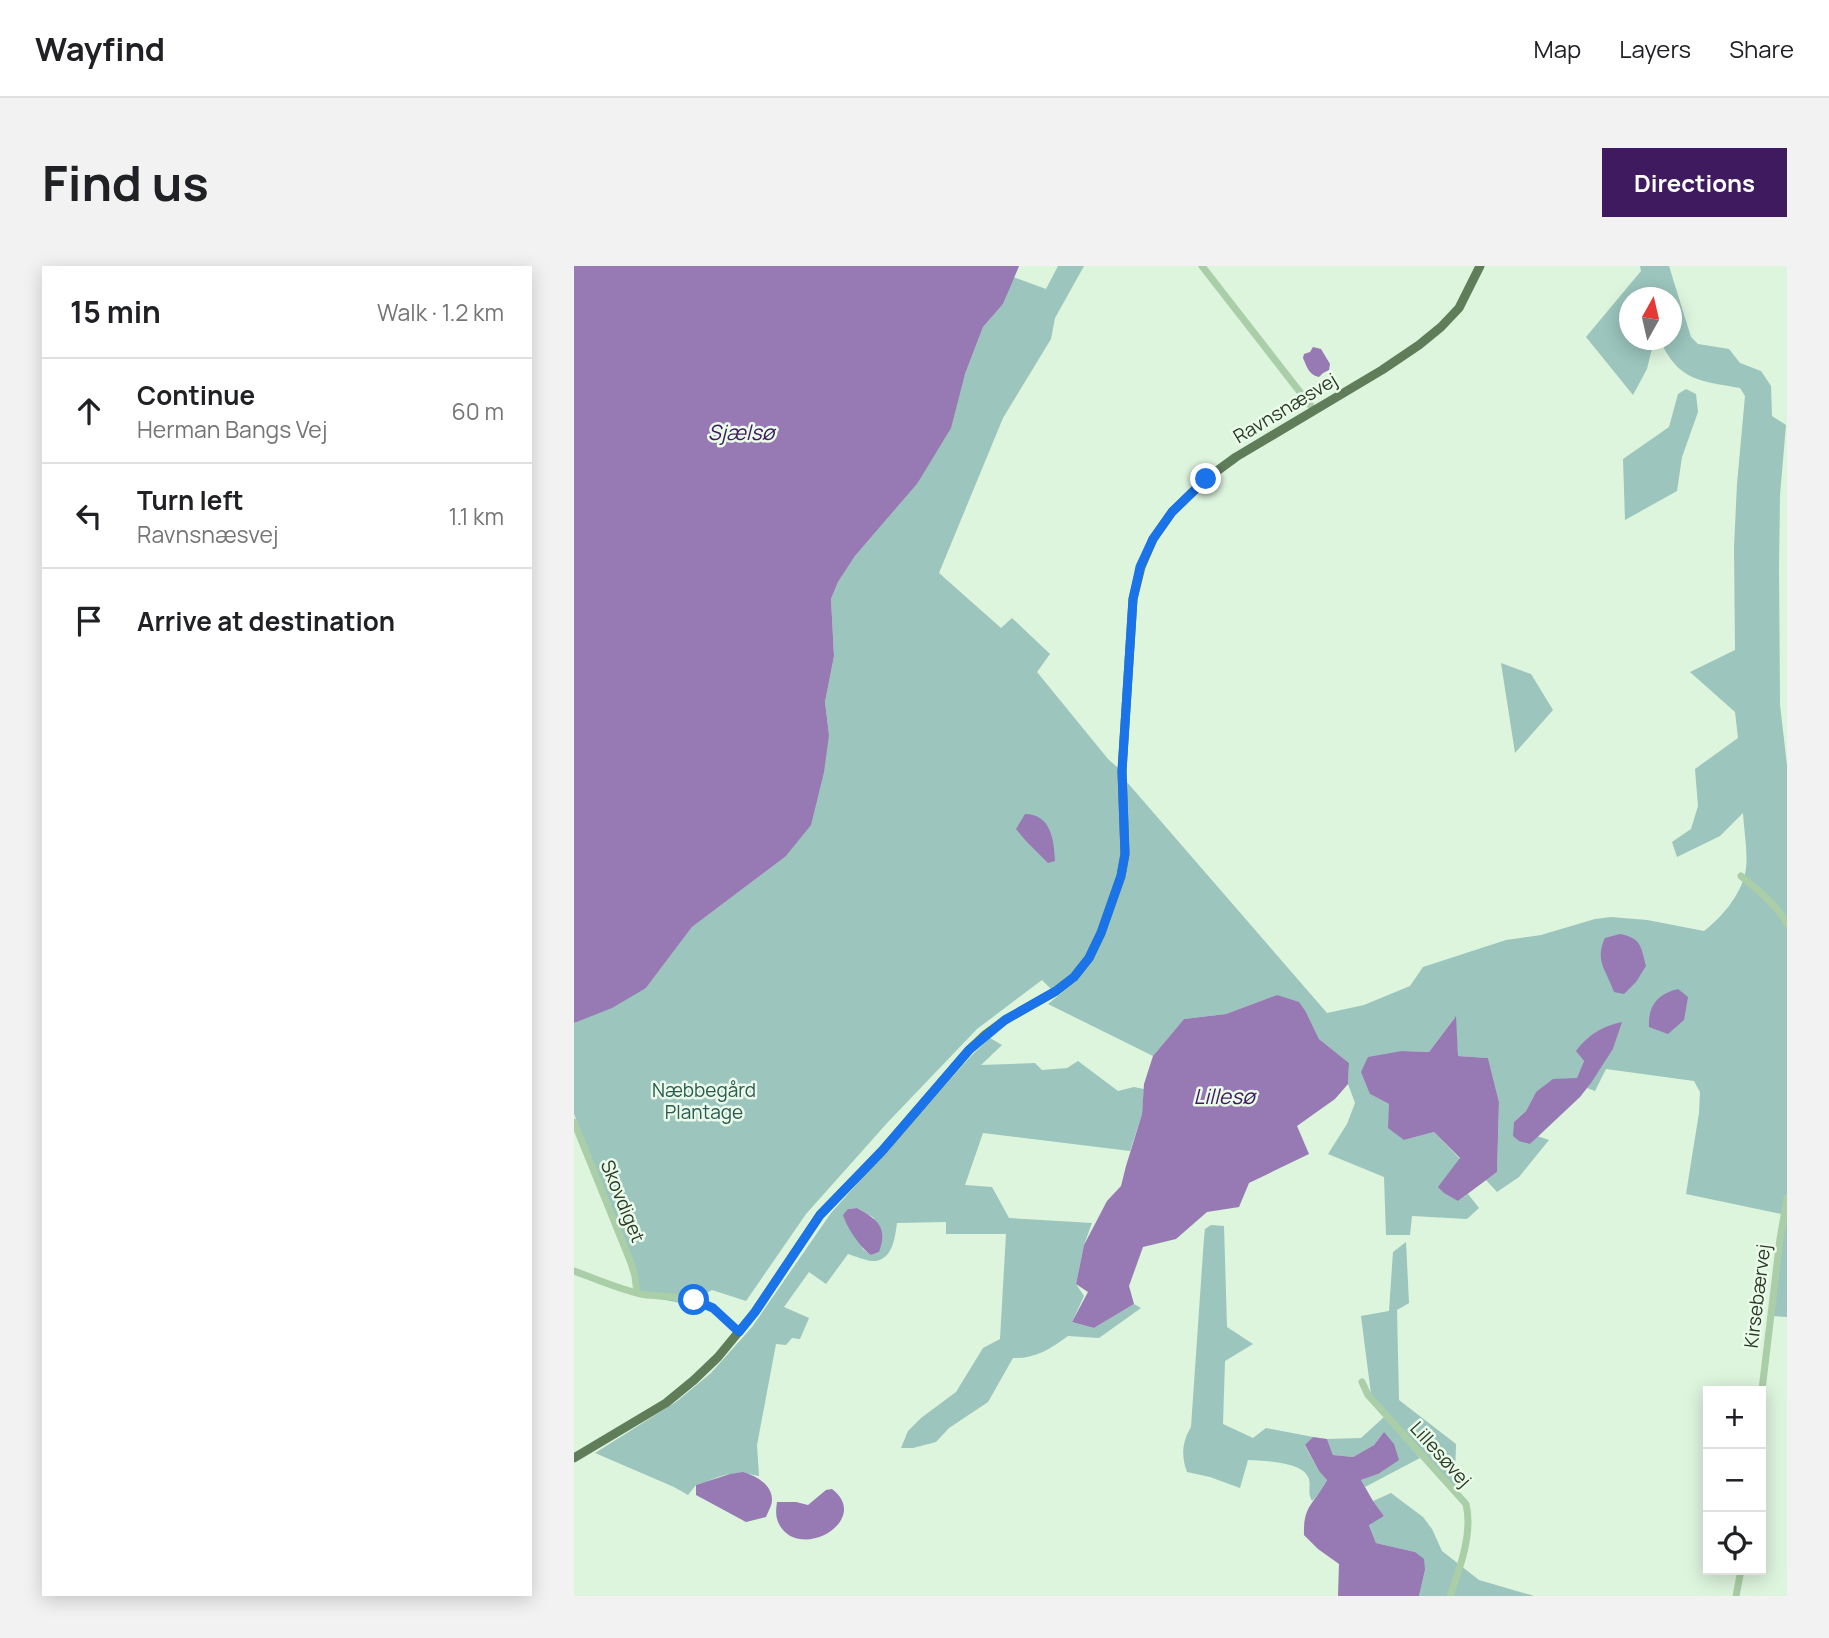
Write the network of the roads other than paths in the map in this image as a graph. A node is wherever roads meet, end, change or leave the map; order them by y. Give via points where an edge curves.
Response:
1 (1202, 266) edge
2 (1480, 266) edge
3 (1314, 410) junction
4 (1741, 876) dead end
5 (1787, 924) edge
6 (574, 1122) edge
7 (1787, 1198) edge
8 (574, 1271) edge
9 (638, 1293) junction
10 (739, 1332) junction
11 (1362, 1382) dead end
12 (1762, 1386) edge
13 (574, 1458) edge
14 (1741, 1575) edge
15 (1450, 1596) edge
16 (1736, 1596) edge

1 - 3 street
2 - 3 main road, Ravnsnæsvej via 1459,308 1441,327 1382,370
3 - 10 main road, Ravnsnæsvej via 1206,479 1172,512 1140,567 1133,599 1122,771 1125,854 1089,958 1056,991 1005,1020 969,1050 820,1215
4 - 5 street via 1766,897
6 - 9 street, Skovdiget via 631,1263
7 - 12 street, Kirsebærvej
8 - 9 street
9 - 10 street via 704,1303
10 - 13 main road, Ravnsnæsvej via 666,1403
11 - 15 street, Lillesøvej via 1368,1395 1465,1504 1469,1518 1466,1541
14 - 16 street

